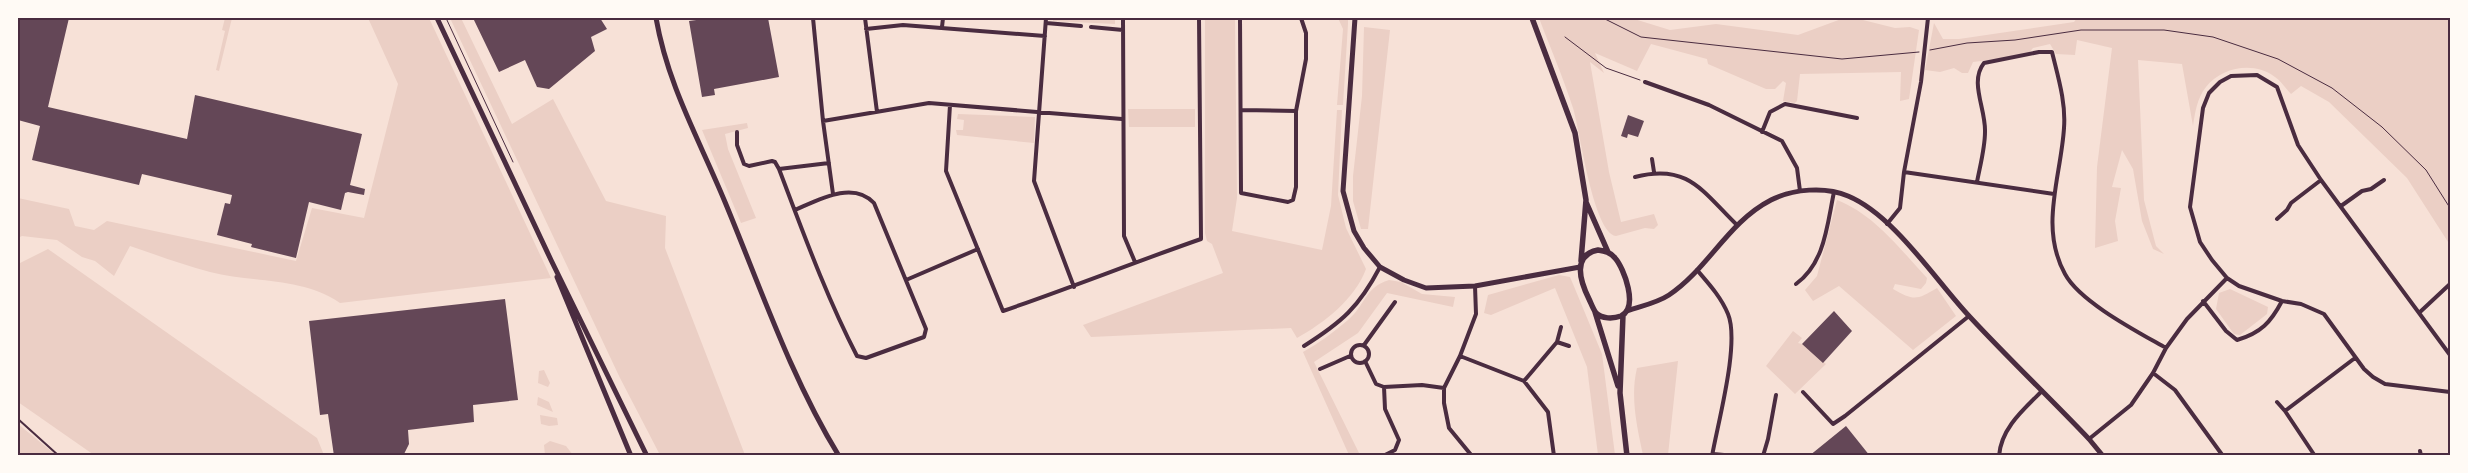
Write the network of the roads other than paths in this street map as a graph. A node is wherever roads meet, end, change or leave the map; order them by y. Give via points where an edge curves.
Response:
1 (437, 18) edge
2 (656, 18) edge
3 (813, 18) edge
4 (865, 18) edge
5 (942, 18) edge
6 (1046, 18) edge
7 (1123, 18) edge
8 (1199, 18) edge
9 (1240, 18) edge
10 (1301, 18) edge
11 (1355, 18) edge
12 (1532, 18) edge
13 (1928, 18) edge
14 (1046, 23) junction
15 (1081, 26) dead end
16 (942, 27) junction
17 (1091, 27) dead end
18 (866, 30) junction
19 (1123, 30) junction
20 (1045, 36) junction
21 (1645, 82) road end
22 (950, 105) junction
23 (1241, 110) junction
24 (1039, 111) junction
25 (1296, 111) junction
26 (877, 112) junction
27 (1857, 118) dead end
28 (1122, 120) junction
29 (823, 121) junction
30 (737, 132) dead end
31 (1762, 132) junction
32 (1652, 159) dead end
33 (829, 163) junction
34 (779, 169) junction
35 (1654, 172) junction
36 (1904, 172) junction
37 (1635, 178) dead end
38 (2321, 180) junction
39 (2384, 180) dead end
40 (1977, 182) junction
41 (1800, 191) junction
42 (1834, 192) junction
43 (833, 194) junction
44 (2054, 194) junction
45 (1586, 200) junction
46 (2341, 206) junction
47 (795, 210) junction
48 (2277, 218) dead end
49 (1887, 224) junction
50 (1737, 225) junction
51 (978, 249) junction
52 (1608, 252) junction
53 (551, 260) junction
54 (1135, 262) junction
55 (1580, 264) junction
56 (1380, 267) junction
57 (1697, 270) junction
58 (2227, 278) junction
59 (906, 280) junction
60 (1796, 284) dead end
61 (2450, 284) edge
62 (1475, 286) junction
63 (1074, 287) junction
64 (2203, 301) junction
65 (2282, 301) junction
66 (1395, 302) dead end
67 (1595, 312) junction
68 (2420, 312) junction
69 (1625, 313) junction
70 (1969, 316) junction
71 (1561, 327) dead end
72 (1557, 342) junction
73 (1364, 345) junction
74 (1304, 346) dead end
75 (1569, 346) dead end
76 (2166, 348) junction
77 (2450, 355) edge
78 (1350, 356) junction
79 (1460, 356) junction
80 (2355, 358) junction
81 (1365, 361) junction
82 (1320, 369) dead end
83 (2153, 373) junction
84 (1524, 381) junction
85 (2450, 385) edge
86 (1384, 387) junction
87 (1444, 388) junction
88 (2042, 391) junction
89 (1804, 392) dead end
90 (2450, 392) edge
91 (1620, 393) junction
92 (1776, 395) dead end
93 (2277, 402) dead end
94 (2285, 411) junction
95 (18, 420) edge
96 (2089, 439) junction
97 (1713, 455) edge
98 (59, 456) edge
99 (631, 456) edge
100 (647, 456) edge
101 (839, 456) edge
102 (1383, 456) edge
103 (1472, 456) edge
104 (1554, 456) edge
105 (1627, 456) edge
106 (1735, 456) edge
107 (1763, 456) edge
108 (1999, 456) edge
109 (2103, 456) edge
110 (2223, 456) edge
111 (2315, 456) edge

1 - 53 street
2 - 101 street via 666,66 696,139 810,404
3 - 29 street
4 - 18 street
5 - 16 street
6 - 14 street
7 - 19 street
8 - 54 street via 1201,239
9 - 23 street
10 - 25 street via 1306,38 1306,59
11 - 56 street via 1344,191 1354,231
12 - 45 main road via 1575,133
13 - 36 street via 1928,38
14 - 15 street
14 - 20 street
16 - 18 street via 903,25
16 - 20 street
17 - 19 street
18 - 26 street
19 - 28 street
20 - 24 street
21 - 31 street via 1709,105
22 - 24 street
22 - 26 street via 929,103
22 - 51 street via 946,171
23 - 25 street
23 - 25 street via 1242,193 1282,201 1293,200 1296,187
24 - 28 street
24 - 63 street via 1034,181
26 - 29 street
27 - 31 street via 1784,104 1770,112
28 - 54 street via 1124,236
29 - 33 street
30 - 34 street via 737,145 744,164 749,166 772,161
31 - 41 street via 1782,141 1797,168
32 - 35 street
33 - 34 street
33 - 43 street
34 - 47 street
35 - 37 street
35 - 50 street via 1671,173 1689,180
36 - 40 street
36 - 49 street via 1900,208
38 - 46 street
38 - 48 street
38 - 58 street via 2298,145 2277,87 2257,75 2232,76 2209,93 2203,108 2190,207 2200,242
39 - 46 street
40 - 44 street
40 - 44 street via 1985,132 1979,70 1984,63 2052,52 2062,93 2064,120
41 - 42 street
41 - 50 street via 1772,200
42 - 49 street via 1861,202
42 - 60 street via 1817,262
43 - 47 street
43 - 59 street via 863,194 874,202
44 - 76 street via 2053,244 2065,275 2088,298 2127,326
45 - 52 main road
45 - 55 main road
46 - 68 street
47 - 59 street via 859,358 926,334
49 - 70 street via 1914,250
50 - 57 street
51 - 59 street
51 - 63 street via 1003,310
52 - 55 main road via 1590,251
52 - 69 main road via 1616,259 1626,280 1630,296
53 - 99 street
53 - 100 street
54 - 63 street
55 - 62 street
55 - 67 main road via 1586,292
56 - 62 street via 1426,288
56 - 74 street via 1354,309 1333,328
57 - 69 street via 1668,296
57 - 97 street via 1719,296 1731,327 1731,353
58 - 64 street
58 - 65 street via 2239,286
61 - 68 street
62 - 79 street via 1476,314
64 - 65 street via 2237,340 2272,321
64 - 76 street
65 - 80 street via 2301,304 2324,314
66 - 73 street
67 - 69 main road via 1613,318
67 - 91 main road
68 - 77 street
69 - 91 main road
70 - 88 street
70 - 89 street via 1832,424
71 - 72 street
72 - 75 street
72 - 84 street
73 - 78 street via 1355,345
73 - 81 street via 1369,353
76 - 83 street
78 - 81 street via 1356,362
78 - 82 street
79 - 84 street
79 - 87 street
80 - 90 street via 2373,377 2385,384
80 - 94 street
81 - 86 street via 1376,384
83 - 96 street via 2131,406
83 - 110 street via 2176,390
84 - 104 street via 1548,412
85 - 90 street
86 - 87 street via 1422,385
86 - 102 street via 1385,409 1399,440 1395,450
87 - 103 street via 1450,428
88 - 96 street
88 - 108 street via 2011,424 2002,440
91 - 105 main road
92 - 107 street
93 - 94 street
94 - 111 street
95 - 98 lane
96 - 109 street
97 - 106 street

